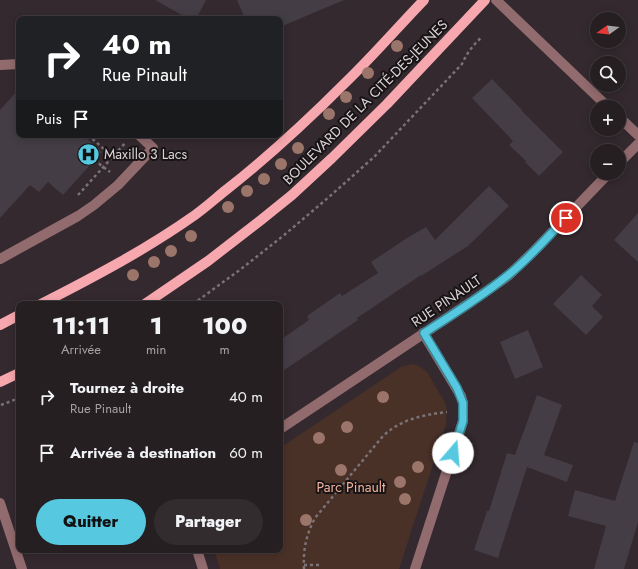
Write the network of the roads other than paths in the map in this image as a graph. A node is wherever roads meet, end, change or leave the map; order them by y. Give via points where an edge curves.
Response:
1 (424, 0) edge
2 (485, 0) edge
3 (496, 0) edge
4 (16, 64) edge
5 (0, 65) edge
6 (601, 100) edge
7 (626, 124) edge
8 (638, 135) edge
9 (142, 138) edge
10 (638, 144) edge
11 (626, 156) edge
12 (602, 180) edge
13 (0, 259) edge
14 (47, 301) edge
15 (148, 301) edge
16 (16, 317) edge
17 (0, 325) edge
18 (424, 333) junction
19 (16, 374) edge
20 (0, 382) edge
21 (283, 427) edge
22 (0, 503) edge
23 (16, 551) edge
24 (17, 553) edge
25 (198, 553) edge
26 (22, 569) edge
27 (203, 569) edge
28 (415, 569) edge

1 - 14 main road, BOULEVARD DE LA CITÉ-DES-JEUNES via 346,83 251,171 171,232
2 - 15 main road, BOULEVARD DE LA CITÉ-DES-JEUNES via 370,120 292,195 214,256
3 - 6 street
4 - 5 street
7 - 8 street
9 - 13 street via 153,148 118,185 78,216
10 - 11 street
12 - 18 street, RUE PINAULT via 508,276
16 - 17 main road
18 - 21 street, RUE PINAULT
18 - 28 street via 461,396 463,421
19 - 20 main road
22 - 23 street
24 - 26 street
25 - 27 street

